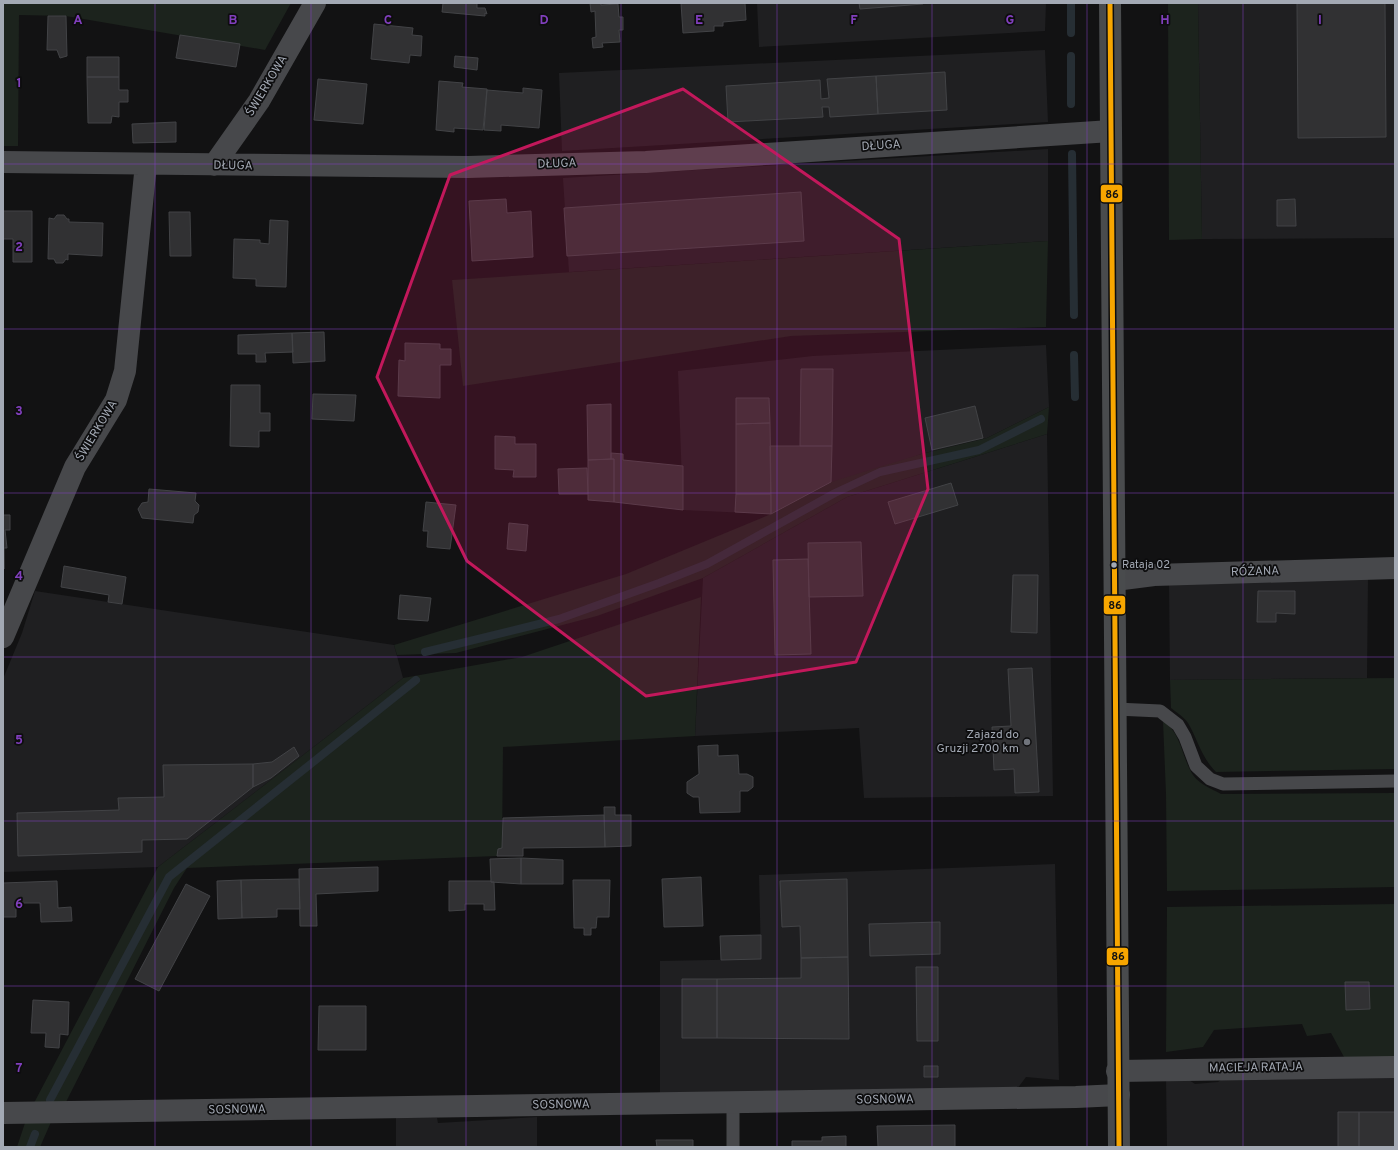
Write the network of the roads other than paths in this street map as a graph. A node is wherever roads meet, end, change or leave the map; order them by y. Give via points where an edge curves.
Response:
1 (315, 3) edge
2 (1110, 3) edge
3 (1111, 131) junction
4 (3, 162) edge
5 (146, 164) junction
6 (214, 165) junction
7 (1395, 568) edge
8 (1115, 580) junction
9 (3, 638) edge
10 (1116, 709) junction
11 (1395, 781) edge
12 (1395, 1067) edge
13 (1117, 1071) junction
14 (1119, 1095) junction
15 (732, 1102) junction
16 (3, 1113) edge
17 (733, 1147) edge
18 (1119, 1147) edge

1 - 6 street, ŚWIERKOWA via 259,101
2 - 3 main road
3 - 6 street, DŁUGA via 646,162 461,167
3 - 8 main road
4 - 5 street, DŁUGA
5 - 6 street, DŁUGA
5 - 9 street, ŚWIERKOWA via 124,371 116,400 75,467
7 - 8 street, RÓŻANA via 1154,575
8 - 10 main road
10 - 11 lane via 1160,711 1178,725 1196,766 1210,779 1223,784
10 - 13 main road
12 - 13 street, MACIEJA RATAJA
13 - 14 main road
14 - 15 street, SOSNOWA
14 - 18 main road
15 - 16 street, SOSNOWA
15 - 17 lane

